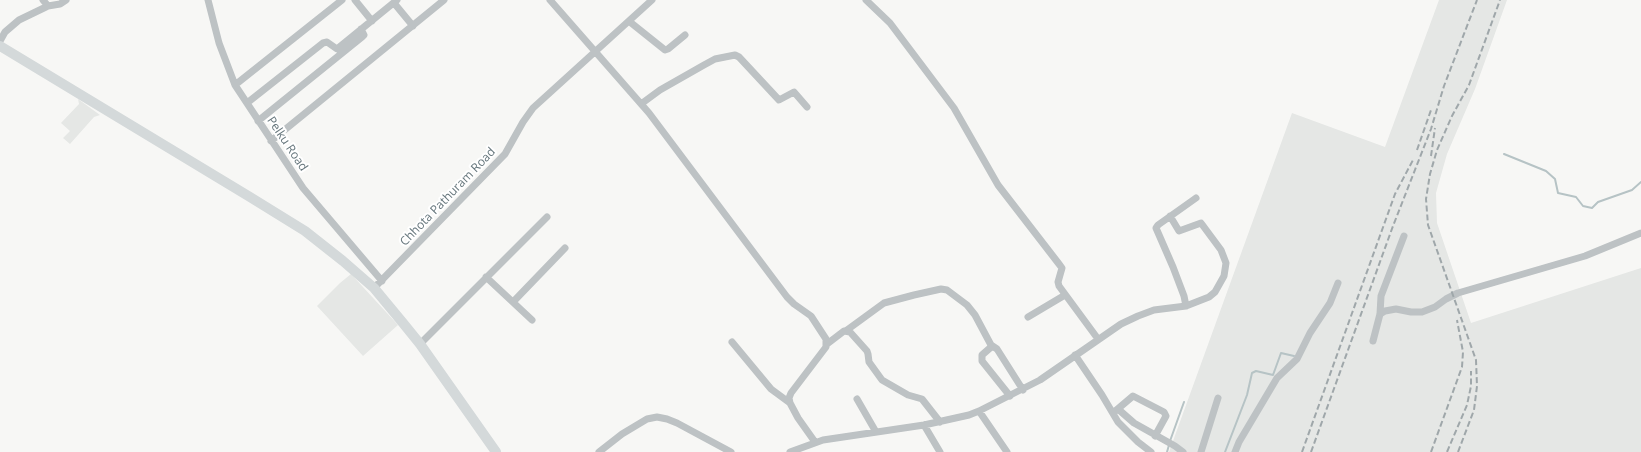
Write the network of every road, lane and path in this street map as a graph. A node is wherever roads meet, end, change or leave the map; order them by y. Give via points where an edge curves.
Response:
1 (43, 0) edge
2 (66, 0) edge
3 (208, 0) edge
4 (342, 0) edge
5 (355, 0) edge
6 (444, 0) edge
7 (550, 0) edge
8 (652, 0) edge
9 (866, 0) edge
10 (395, 1) edge
11 (48, 6) junction
12 (372, 21) junction
13 (630, 22) junction
14 (412, 26) junction
15 (361, 29) junction
16 (685, 35) dead end
17 (0, 41) edge
18 (0, 46) edge
19 (595, 53) junction
20 (235, 85) junction
21 (247, 103) junction
22 (642, 104) junction
23 (807, 107) dead end
24 (258, 121) junction
25 (271, 141) junction
26 (1196, 198) dead end
27 (1170, 216) junction
28 (547, 217) dead end
29 (1641, 233) edge
30 (1404, 236) dead end
31 (564, 248) dead end
32 (486, 277) junction
33 (382, 281) junction
34 (1338, 283) dead end
35 (374, 288) junction
36 (1065, 295) junction
37 (513, 302) junction
38 (1186, 306) junction
39 (1380, 314) junction
40 (1028, 317) dead end
41 (532, 320) dead end
42 (847, 330) junction
43 (1098, 339) junction
44 (1373, 341) dead end
45 (732, 342) dead end
46 (420, 344) junction
47 (827, 344) junction
48 (991, 345) junction
49 (1075, 356) junction
50 (1023, 390) junction
51 (1010, 396) junction
52 (857, 398) dead end
53 (1218, 398) dead end
54 (790, 403) junction
55 (979, 411) junction
56 (1116, 411) junction
57 (940, 422) junction
58 (924, 425) junction
59 (876, 432) junction
60 (1155, 436) junction
61 (815, 442) junction
62 (496, 452) edge
63 (599, 452) edge
64 (731, 452) edge
65 (791, 452) edge
66 (940, 452) edge
67 (1007, 452) edge
68 (1151, 452) edge
69 (1183, 452) edge
70 (1201, 452) edge
71 (1235, 452) edge

1 - 11 street
2 - 11 street
3 - 20 street, Pelku Road via 219,43
4 - 20 street
5 - 12 street
6 - 14 street
7 - 19 street
8 - 13 street, Chhota Pathuram Road
9 - 36 street via 890,23 954,108 998,185 1059,264 1062,272 1058,282
10 - 12 street
10 - 14 street
11 - 17 street via 19,20 5,32
12 - 15 street
13 - 16 street via 665,50
13 - 19 street, Chhota Pathuram Road
14 - 25 street
15 - 21 street via 337,49 327,42 323,43
15 - 24 street via 364,35 362,37
18 - 35 highway via 305,231
19 - 22 street
19 - 33 street, Chhota Pathuram Road via 534,108 505,154
20 - 21 street, Pelku Road
21 - 24 street, Pelku Road
22 - 23 street via 660,90 704,64 735,54 776,98 779,100 794,92
22 - 47 street via 787,296 815,321
24 - 25 street, Pelku Road
25 - 33 street, Pelku Road via 303,188
26 - 27 street
27 - 38 street via 1156,228
27 - 38 street via 1179,231 1201,223 1221,250 1226,263 1224,276 1215,292
28 - 32 street
29 - 39 street via 1585,256 1458,293 1422,312 1396,309
30 - 39 street via 1381,296
31 - 37 street
32 - 37 street
32 - 46 street
33 - 35 street, Chhota Pathuram Road
34 - 71 street via 1297,360 1277,378
35 - 46 highway
36 - 40 street
36 - 43 street
37 - 41 street
38 - 43 street via 1154,310 1138,316
39 - 44 street
42 - 47 street
42 - 48 street via 884,303 945,290 950,291 971,309
42 - 57 street via 867,351 869,362 882,380 908,395 922,399
43 - 49 street
45 - 54 street via 771,389
46 - 62 highway
47 - 54 street via 791,393
48 - 50 street via 998,349
48 - 51 street via 982,355 982,361
49 - 50 street
49 - 56 street
50 - 51 street
51 - 55 street
52 - 59 street
53 - 70 street
54 - 61 street
55 - 57 street
55 - 67 street
56 - 60 street
56 - 60 street via 1134,396 1164,412 1166,416
56 - 68 street via 1118,422
57 - 58 street
58 - 59 street
58 - 66 street
59 - 61 street
60 - 69 street
61 - 65 street
63 - 64 street via 622,434 647,419 657,417 677,423

